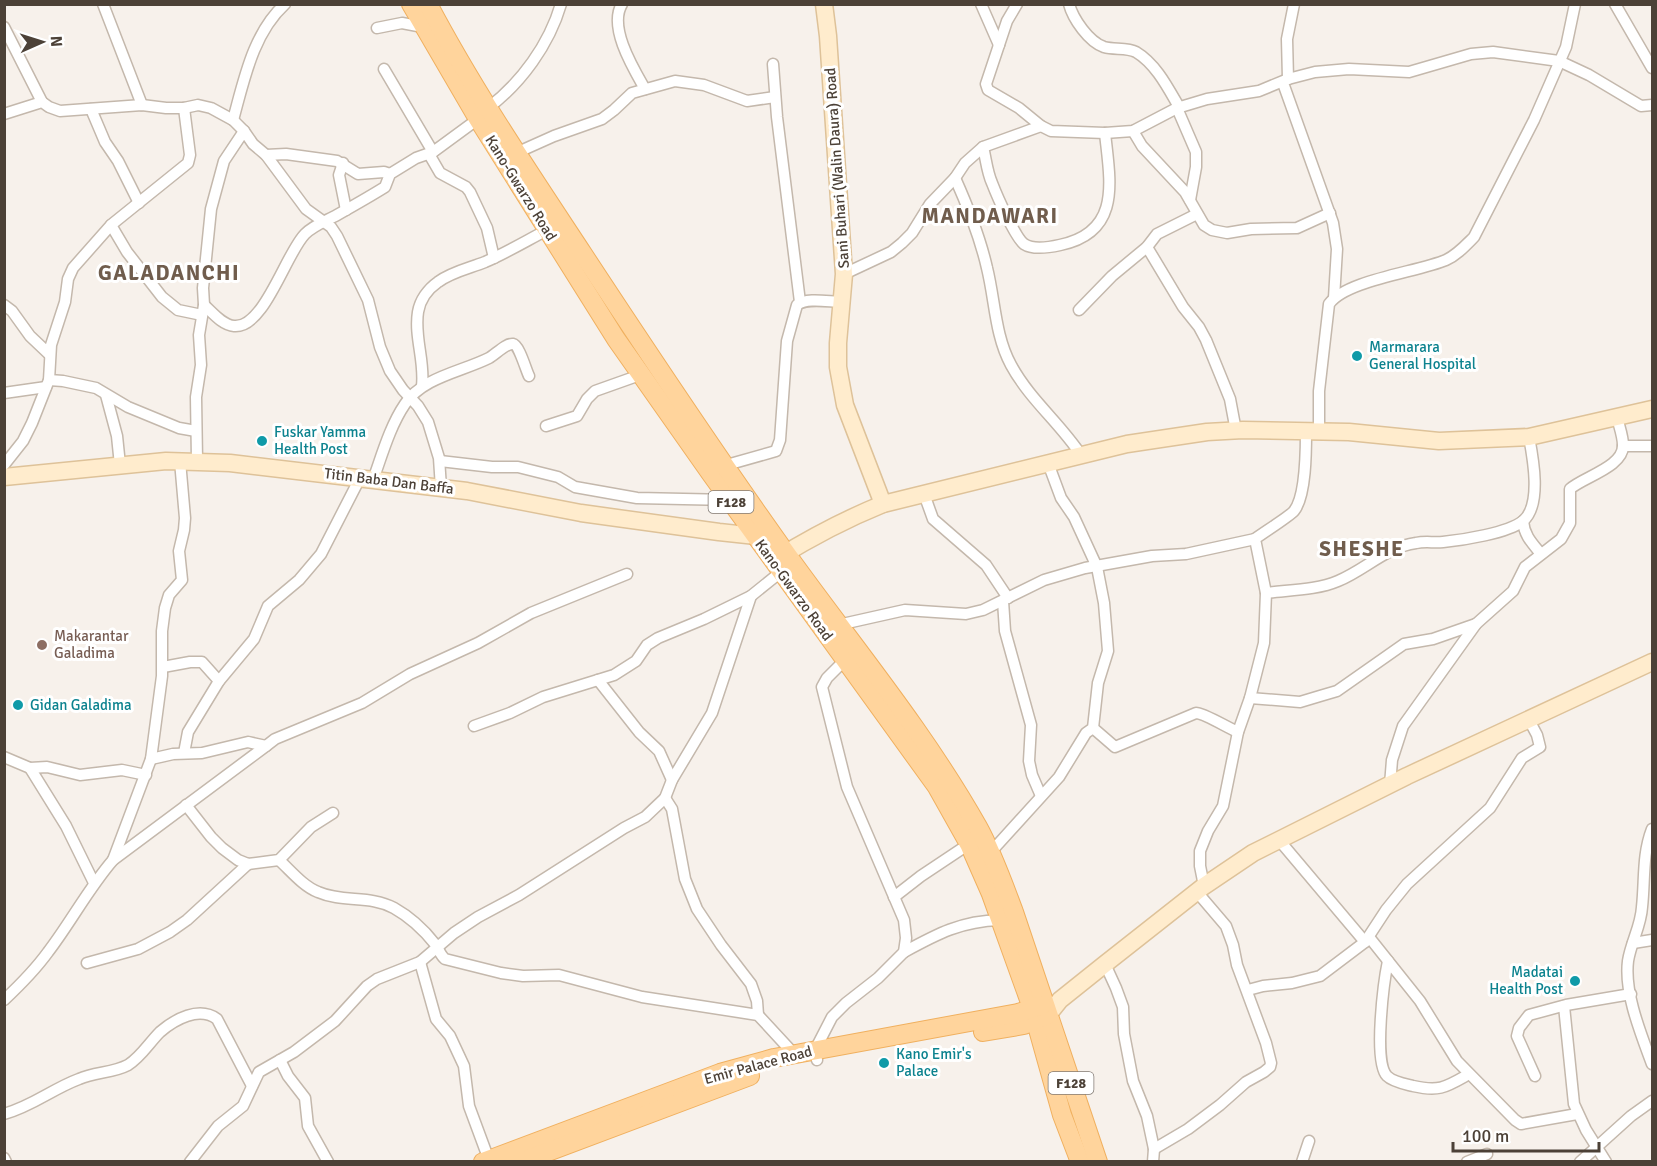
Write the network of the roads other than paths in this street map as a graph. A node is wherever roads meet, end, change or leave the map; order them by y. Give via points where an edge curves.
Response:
1 (103, 4) edge
2 (285, 4) edge
3 (411, 4) edge
4 (428, 4) edge
5 (561, 4) edge
6 (622, 4) edge
7 (824, 4) edge
8 (981, 4) edge
9 (1017, 4) edge
10 (1069, 4) edge
11 (1294, 4) edge
12 (1575, 4) edge
13 (1615, 4) edge
14 (4, 27) edge
15 (423, 27) junction
16 (377, 28) dead end
17 (999, 45) junction
18 (1559, 61) junction
19 (773, 64) dead end
20 (1653, 68) edge
21 (384, 69) dead end
22 (1285, 81) junction
23 (645, 88) junction
24 (775, 97) junction
25 (42, 102) junction
26 (142, 105) junction
27 (1653, 105) edge
28 (184, 108) junction
29 (1178, 108) junction
30 (91, 109) junction
31 (4, 114) edge
32 (483, 114) junction
33 (233, 120) junction
34 (1041, 126) junction
35 (244, 131) junction
36 (1132, 131) junction
37 (1105, 133) junction
38 (983, 147) junction
39 (431, 153) junction
40 (516, 153) junction
41 (266, 155) junction
42 (343, 163) junction
43 (390, 174) junction
44 (955, 178) junction
45 (1190, 200) junction
46 (139, 203) junction
47 (346, 210) junction
48 (1330, 213) junction
49 (1197, 214) junction
50 (324, 222) junction
51 (111, 225) junction
52 (546, 230) junction
53 (1147, 247) junction
54 (494, 258) junction
55 (844, 274) junction
56 (1334, 298) junction
57 (800, 302) junction
58 (841, 302) junction
59 (604, 303) junction
60 (4, 305) edge
61 (203, 310) junction
62 (1079, 310) dead end
63 (49, 354) junction
64 (640, 375) junction
65 (529, 376) dead end
66 (48, 383) junction
67 (422, 386) junction
68 (4, 393) edge
69 (106, 395) junction
70 (411, 398) junction
71 (1653, 409) edge
72 (1617, 417) junction
73 (546, 426) dead end
74 (1236, 430) junction
75 (196, 431) junction
76 (1313, 432) junction
77 (1529, 437) junction
78 (1623, 446) junction
79 (1653, 446) edge
80 (1081, 455) junction
81 (198, 460) junction
82 (180, 461) junction
83 (440, 461) junction
84 (1048, 463) junction
85 (4, 465) edge
86 (120, 465) junction
87 (723, 466) junction
88 (4, 477) edge
89 (366, 479) junction
90 (441, 488) junction
91 (924, 494) junction
92 (730, 500) junction
93 (883, 504) junction
94 (1523, 520) junction
95 (763, 534) junction
96 (1255, 539) junction
97 (1541, 554) junction
98 (780, 562) junction
99 (1097, 567) junction
100 (627, 574) dead end
101 (1266, 593) junction
102 (751, 596) junction
103 (1006, 600) junction
104 (1476, 624) junction
105 (838, 625) junction
106 (845, 660) junction
107 (1653, 662) edge
108 (163, 667) junction
109 (598, 680) junction
110 (219, 681) junction
111 (1250, 698) junction
112 (1529, 720) junction
113 (474, 726) dead end
114 (1093, 728) junction
115 (1238, 732) junction
116 (266, 746) junction
117 (184, 753) junction
118 (4, 757) edge
119 (151, 759) junction
120 (30, 768) junction
121 (146, 775) junction
122 (672, 780) junction
123 (1390, 785) junction
124 (1041, 796) junction
125 (665, 798) junction
126 (186, 805) junction
127 (333, 813) dead end
128 (1653, 829) edge
129 (1279, 840) junction
130 (969, 844) junction
131 (990, 853) junction
132 (113, 860) junction
133 (279, 860) junction
134 (248, 864) junction
135 (94, 883) junction
136 (1200, 889) junction
137 (894, 897) junction
138 (1000, 920) junction
139 (1367, 939) junction
140 (1653, 940) edge
141 (1633, 943) junction
142 (437, 947) junction
143 (903, 952) junction
144 (1388, 961) junction
145 (420, 962) junction
146 (87, 963) dead end
147 (1105, 964) junction
148 (1248, 990) junction
149 (1631, 994) junction
150 (4, 1000) edge
151 (1564, 1006) junction
152 (1044, 1010) junction
153 (758, 1015) junction
154 (794, 1054) junction
155 (816, 1055) junction
156 (280, 1060) junction
157 (1653, 1064) edge
158 (1469, 1074) junction
159 (1535, 1076) dead end
160 (252, 1086) junction
161 (1653, 1101) edge
162 (4, 1114) edge
163 (1577, 1114) junction
164 (1309, 1141) dead end
165 (1597, 1146) junction
166 (1154, 1149) junction
167 (1487, 1154) dead end
168 (190, 1161) edge
169 (328, 1161) edge
170 (486, 1161) edge
171 (521, 1161) edge
172 (1080, 1161) edge
173 (1098, 1161) edge
174 (1153, 1161) edge
175 (1302, 1161) edge
176 (1467, 1161) edge
177 (1580, 1161) edge
178 (1606, 1161) edge

1 - 26 street
2 - 33 street via 256,46
3 - 15 main road, Kano-Gwarzo Road / F128
4 - 32 main road, Kano-Gwarzo Road / F128
5 - 32 street via 534,59 507,94
6 - 23 street via 616,14 619,31
7 - 55 main road, Sani Buhari (Walin Daura) Road
8 - 17 street
9 - 17 street
10 - 29 street via 1074,18 1095,43 1130,50 1144,59 1163,79
11 - 22 street
12 - 18 street
13 - 20 street
14 - 25 street
15 - 16 street via 402,23
15 - 32 main road, Kano-Gwarzo Road / F128
17 - 34 street via 986,80 988,90
18 - 22 street via 1493,52 1471,54 1409,72 1349,69 1315,72
18 - 27 street via 1641,106
18 - 56 street via 1487,215 1460,252 1445,261 1384,277
19 - 24 street
21 - 39 street
22 - 29 street via 1259,91
22 - 48 street
23 - 24 street via 675,81 704,85 747,101
23 - 40 street via 632,93 602,119
24 - 57 street
25 - 30 street via 60,111
25 - 31 street
26 - 28 street
26 - 30 street
28 - 33 street via 203,105
28 - 46 street via 189,159
29 - 36 street
29 - 45 street via 1196,152
30 - 46 street
32 - 39 street
32 - 40 main road, Kano-Gwarzo Road / F128
32 - 52 main road, Kano-Gwarzo Road / F128
33 - 35 street
34 - 37 street via 1052,131
34 - 38 street
35 - 41 street
35 - 61 street via 224,160 211,209
36 - 37 street
36 - 45 street
37 - 38 street via 1110,200 1102,221 1081,239 1059,246 1031,247 1022,242 991,182
38 - 44 street
39 - 43 street
39 - 54 street via 440,173 470,192 487,228
40 - 59 main road, Kano-Gwarzo Road / F128
41 - 42 street via 293,154
41 - 50 street via 306,209
42 - 43 street via 358,174
42 - 47 street via 339,175
43 - 47 street via 385,187
44 - 55 street via 902,243
44 - 80 street via 983,249 998,328 1011,365
45 - 49 street
46 - 51 street
47 - 50 street
48 - 49 street via 1297,228 1227,233 1204,225
48 - 56 street via 1336,249
49 - 53 street via 1157,234
50 - 61 street via 303,237 265,305 243,324 228,324
50 - 70 street via 337,236 362,286 390,371
51 - 61 street via 126,252 162,297 178,310
51 - 63 street via 70,273
52 - 54 street
52 - 59 main road, Kano-Gwarzo Road / F128
53 - 62 street
53 - 74 street via 1206,340 1230,399
54 - 67 street via 437,282 420,304 416,329
55 - 58 main road, Sani Buhari (Walin Daura) Road
56 - 76 street via 1329,304
57 - 58 street
57 - 87 street via 787,341 776,451
58 - 93 main road, Sani Buhari (Walin Daura) Road via 838,367 845,405
59 - 64 main road, Kano-Gwarzo Road / F128
59 - 87 main road, Kano-Gwarzo Road / F128
60 - 63 street
61 - 75 street
63 - 66 street
64 - 73 street via 595,391 577,416
64 - 92 main road, Kano-Gwarzo Road / F128
65 - 67 street via 518,347 509,344 491,357
66 - 68 street
66 - 69 street via 63,381 96,388
66 - 85 street via 23,441
67 - 70 street
69 - 75 street via 169,424
69 - 86 street
70 - 83 street via 428,422
70 - 89 street
71 - 72 main road
72 - 77 main road
72 - 78 street
74 - 76 main road
74 - 80 main road via 1127,444
75 - 81 street
76 - 77 main road via 1439,441
76 - 96 street via 1294,512
77 - 94 street via 1533,495
78 - 79 street
78 - 97 street via 1616,460 1570,489 1570,523 1561,539
80 - 84 main road
81 - 82 main road, Titin Baba Dan Baffa
81 - 89 main road, Titin Baba Dan Baffa
82 - 86 main road, Titin Baba Dan Baffa
82 - 108 street via 185,518 179,551 182,580 169,595 165,608
83 - 90 street
83 - 92 street via 518,467 558,477 575,487 626,496
84 - 91 main road
84 - 99 street via 1061,498
86 - 88 main road, Titin Baba Dan Baffa
87 - 95 main road, Kano-Gwarzo Road / F128
89 - 90 main road, Titin Baba Dan Baffa
89 - 110 street via 321,554 299,580 268,606 254,639
90 - 95 main road, Titin Baba Dan Baffa via 581,513
91 - 93 main road
91 - 103 street via 933,519 986,565
92 - 95 main road, Kano-Gwarzo Road / F128
93 - 98 main road via 862,512
94 - 97 street via 1526,536
94 - 101 street via 1489,534 1397,547 1338,582
95 - 98 main road, Kano-Gwarzo Road / F128
96 - 99 street
96 - 101 street
97 - 104 street via 1525,567 1513,591
98 - 102 street
98 - 105 main road, Kano-Gwarzo Road / F128
98 - 106 main road, Kano-Gwarzo Road / F128
99 - 103 street via 1044,580
99 - 114 street via 1108,651 1098,683
100 - 116 street via 531,613 410,674 362,703
101 - 111 street via 1264,643
102 - 109 street via 658,638 647,645 636,662
102 - 122 street via 712,713
103 - 105 street via 966,614 905,610
103 - 124 street via 1005,631 1031,725 1029,761
104 - 111 street via 1404,644 1337,691 1300,702
104 - 123 street via 1403,726 1392,760
105 - 131 main road, Kano-Gwarzo Road / F128 via 949,779
106 - 130 main road, Kano-Gwarzo Road / F128 via 937,787
106 - 137 street via 822,687 847,787
107 - 112 main road
108 - 110 street via 200,661
108 - 119 street
109 - 113 street via 543,697
109 - 122 street via 659,752
110 - 117 street via 188,732
111 - 115 street
112 - 123 main road
112 - 139 street via 1540,747 1522,758 1490,808 1407,884
114 - 115 street via 1115,747 1196,713
114 - 124 street
115 - 136 street via 1223,806 1200,851
116 - 117 street via 248,742 202,753
116 - 126 street
117 - 119 street
118 - 120 street
119 - 121 street
120 - 121 street via 47,767 80,775 122,770
120 - 135 street via 66,826
121 - 132 street
122 - 125 street
123 - 129 main road
124 - 131 street
125 - 142 street via 645,817 519,896 478,917
125 - 153 street via 672,809 686,879 697,909 751,984
126 - 132 street
126 - 134 street via 222,848
127 - 133 street via 311,827
128 - 141 street via 1646,844 1642,908
129 - 136 main road
129 - 139 street
130 - 137 street
130 - 138 main road, Kano-Gwarzo Road / F128
131 - 152 main road, Kano-Gwarzo Road / F128 via 1018,923
132 - 135 street
133 - 134 street
133 - 142 street via 319,893 368,899 394,908 415,922
134 - 146 street via 170,932 138,949
135 - 150 street via 48,952
136 - 147 main road
136 - 148 street via 1226,926
137 - 143 street via 904,920
138 - 143 street via 978,920 946,929
138 - 152 main road, Kano-Gwarzo Road / F128
139 - 144 street
139 - 148 street via 1320,976
140 - 141 street
141 - 149 street via 1627,974
142 - 145 street
142 - 153 street via 445,959 501,973 559,975 642,997
143 - 155 street via 832,1017
144 - 158 street
144 - 158 street via 1383,982 1380,1049 1386,1075 1400,1083 1431,1090 1446,1087
145 - 156 street via 367,986 336,1021
145 - 170 street via 436,1018 450,1036 464,1066 469,1106
147 - 152 main road
147 - 166 street via 1123,1006 1133,1081 1147,1116
148 - 166 street via 1270,1067 1188,1129
149 - 151 street
149 - 157 street
151 - 159 street via 1529,1015 1519,1028 1517,1036
151 - 163 street
152 - 155 main road, Emir Palace Road
152 - 172 main road, F128 via 1062,1115
152 - 173 main road, F128
153 - 154 street
154 - 155 main road, Emir Palace Road
154 - 170 main road, Emir Palace Road via 720,1073
155 - 171 main road, Emir Palace Road via 736,1080
156 - 160 street via 259,1072
156 - 169 street via 306,1098 310,1131
158 - 163 street via 1518,1123
160 - 162 street via 217,1019 198,1012 161,1032 129,1064 78,1079 31,1105
160 - 168 street via 243,1106 219,1126
161 - 165 street
163 - 165 street
164 - 175 street
165 - 177 street
165 - 178 street
166 - 174 street
167 - 176 street

